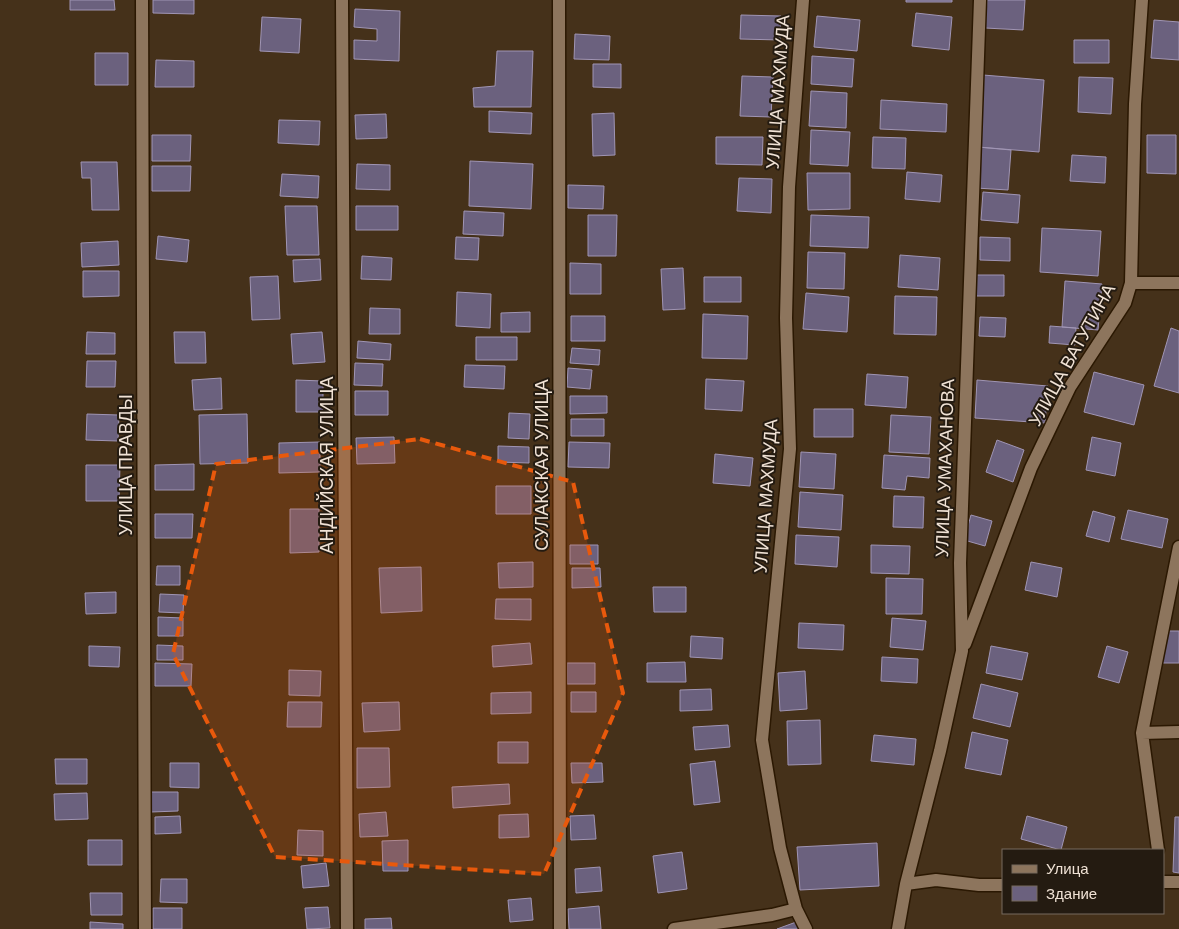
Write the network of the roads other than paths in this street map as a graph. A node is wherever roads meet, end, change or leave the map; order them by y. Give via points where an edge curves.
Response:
1 (142, 0) edge
2 (342, 0) edge
3 (559, 0) edge
4 (803, 0) edge
5 (980, 0) edge
6 (1142, 0) edge
7 (1131, 283) junction
8 (1179, 283) edge
9 (1179, 547) edge
10 (1173, 605) edge
11 (962, 651) junction
12 (1142, 732) junction
13 (1179, 732) edge
14 (1158, 849) edge
15 (1164, 881) edge
16 (1179, 882) edge
17 (906, 884) junction
18 (1002, 885) edge
19 (796, 909) junction
20 (145, 929) edge
21 (347, 929) edge
22 (560, 929) edge
23 (674, 929) edge
24 (806, 929) edge
25 (898, 929) edge

1 - 20 street, УЛИЦА ПРАВДЫ
2 - 21 street, АНДИЙСКАЯ УЛИЦА
3 - 22 street, СУЛАКСКАЯ УЛИЦА
4 - 19 street, УЛИЦА МАХМУДА via 789,187 786,318 790,448 762,740 780,848
5 - 11 street, УЛИЦА УМАХАНОВА via 960,563
6 - 7 street, УЛИЦА ВАТУТИНА via 1135,104
7 - 8 street
7 - 11 street, УЛИЦА ВАТУТИНА via 1125,303 1070,386 1031,468
9 - 10 street
10 - 12 street
11 - 17 street, УЛИЦА УМАХАНОВА
12 - 13 street
12 - 14 street
15 - 16 street
17 - 18 street via 936,880 979,886
17 - 25 street, УЛИЦА УМАХАНОВА
19 - 23 street via 772,916
19 - 24 street, УЛИЦА МАХМУДА

